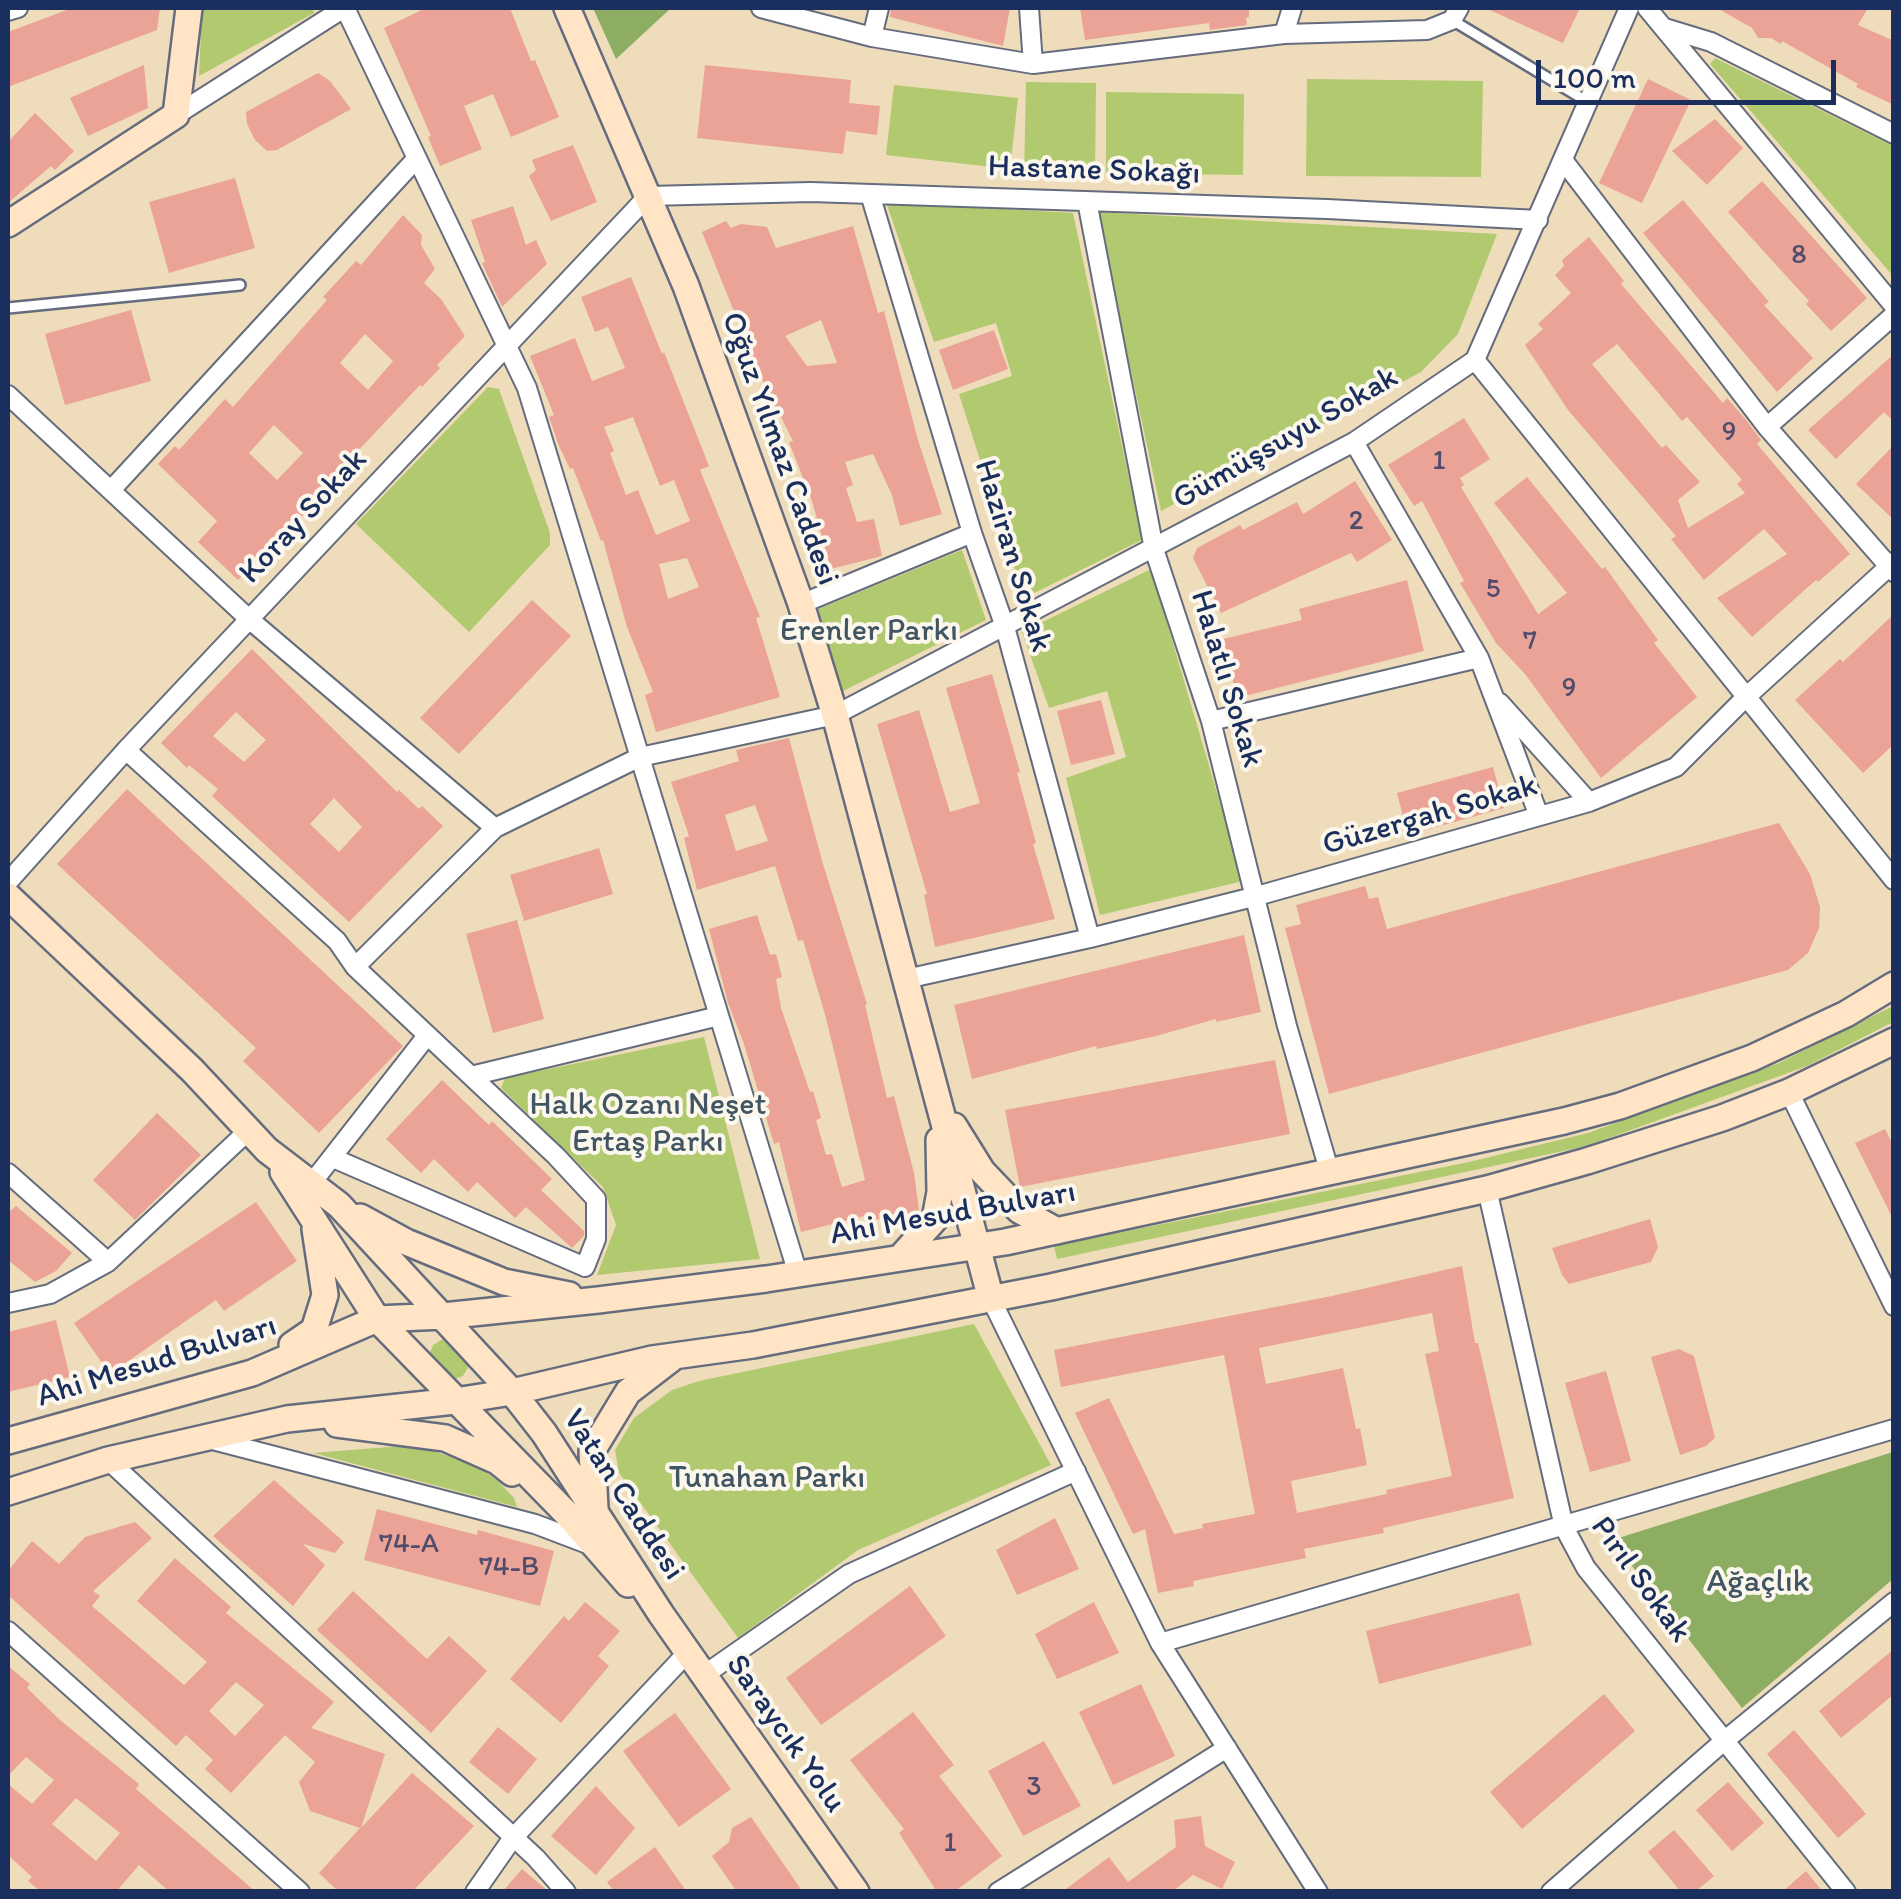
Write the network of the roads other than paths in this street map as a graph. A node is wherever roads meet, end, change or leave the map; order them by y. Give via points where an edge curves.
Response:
1 (18, 8) edge
2 (189, 8) edge
3 (344, 8) edge
4 (567, 8) edge
5 (760, 8) edge
6 (879, 8) edge
7 (1029, 8) edge
8 (1292, 8) edge
9 (1629, 8) edge
10 (1647, 8) edge
11 (8, 12) edge
12 (1455, 14) edge
13 (1664, 28) junction
14 (1284, 34) junction
15 (872, 37) junction
16 (1033, 64) junction
17 (1588, 102) junction
18 (176, 114) junction
19 (1894, 134) edge
20 (417, 158) junction
21 (1563, 160) junction
22 (870, 194) junction
23 (648, 196) junction
24 (1087, 201) junction
25 (1538, 220) junction
26 (8, 224) edge
27 (240, 285) dead end
28 (1894, 306) edge
29 (8, 308) edge
30 (1894, 316) edge
31 (507, 346) junction
32 (1474, 360) junction
33 (8, 394) edge
34 (1767, 427) junction
35 (1354, 442) junction
36 (112, 489) junction
37 (972, 533) junction
38 (1154, 549) junction
39 (1892, 567) edge
40 (801, 604) junction
41 (249, 619) junction
42 (1005, 627) junction
43 (1478, 658) junction
44 (1493, 695) junction
45 (1745, 698) junction
46 (835, 715) junction
47 (1211, 721) junction
48 (126, 750) junction
49 (640, 757) junction
50 (1589, 802) junction
51 (1539, 816) junction
52 (494, 828) junction
53 (1894, 880) edge
54 (8, 882) edge
55 (8, 896) edge
56 (1257, 896) junction
57 (1090, 938) junction
58 (355, 967) junction
59 (906, 979) junction
60 (1894, 985) edge
61 (719, 1016) junction
62 (426, 1037) junction
63 (1894, 1040) edge
64 (471, 1076) junction
65 (1789, 1092) junction
66 (938, 1100) junction
67 (248, 1131) junction
68 (267, 1150) junction
69 (333, 1158) junction
70 (1329, 1170) junction
71 (8, 1173) edge
72 (311, 1184) junction
73 (1487, 1189) junction
74 (339, 1205) junction
75 (312, 1214) junction
76 (1057, 1231) junction
77 (977, 1246) junction
78 (900, 1258) junction
79 (108, 1262) junction
80 (798, 1274) junction
81 (991, 1299) junction
82 (598, 1300) junction
83 (8, 1303) edge
84 (1894, 1306) edge
85 (443, 1316) junction
86 (378, 1319) junction
87 (676, 1355) junction
88 (252, 1372) junction
89 (512, 1392) junction
90 (456, 1402) junction
91 (287, 1419) junction
92 (1894, 1430) edge
93 (209, 1439) junction
94 (8, 1440) edge
95 (108, 1460) junction
96 (1076, 1471) junction
97 (8, 1492) edge
98 (595, 1508) junction
99 (567, 1514) junction
100 (1564, 1527) junction
101 (596, 1547) junction
102 (1894, 1602) edge
103 (662, 1614) junction
104 (8, 1631) edge
105 (1160, 1643) junction
106 (688, 1652) junction
107 (704, 1675) junction
108 (1724, 1742) junction
109 (1227, 1748) junction
110 (512, 1839) junction
111 (300, 1892) edge
112 (475, 1892) edge
113 (566, 1892) edge
114 (856, 1892) edge
115 (998, 1892) edge
116 (1318, 1892) edge
117 (1551, 1892) edge
118 (1846, 1892) edge

1 - 11 street
2 - 18 main road
3 - 18 street
3 - 20 street
4 - 23 main road, Oğuz Yılmaz Caddesi
5 - 15 street
6 - 15 street
7 - 16 street
8 - 14 street
9 - 17 street
10 - 13 street
12 - 14 street via 1427,30
12 - 17 lane
13 - 19 street via 1711,42
13 - 28 street
14 - 16 street
15 - 16 street
17 - 21 street
18 - 26 main road
20 - 31 street
20 - 36 street
21 - 25 street
21 - 34 street
22 - 23 street, Hastane Sokağı
22 - 24 street, Hastane Sokağı
22 - 37 street, Haziran Sokak
23 - 31 street, Koray Sokak
23 - 40 main road, Oğuz Yılmaz Caddesi
24 - 25 street, Hastane Sokağı
24 - 38 street, Halatlı Sokak
25 - 32 street
27 - 29 lane
30 - 34 street
31 - 41 street, Koray Sokak
31 - 49 street via 527,388
32 - 35 street, Gümüşsuyu Sokak
32 - 45 street
33 - 36 street
34 - 39 street
35 - 38 street, Gümüşsuyu Sokak
35 - 43 street
36 - 41 street
37 - 40 street
37 - 42 street, Haziran Sokak
38 - 42 street, Gümüşsuyu Sokak
38 - 47 street, Halatlı Sokak
39 - 45 street, Güzergah Sokak
40 - 46 main road, Oğuz Yılmaz Caddesi
41 - 48 street, Koray Sokak
41 - 52 street
42 - 46 street, Gümüşsuyu Sokak
42 - 57 street, Haziran Sokak
43 - 44 street
43 - 47 street
44 - 50 street
44 - 51 street
45 - 50 street, Güzergah Sokak via 1676,766
45 - 53 street
46 - 49 street, Gümüşsuyu Sokak
46 - 59 main road, Oğuz Yılmaz Caddesi
47 - 56 street, Halatlı Sokak
48 - 54 street, Koray Sokak
48 - 58 street via 337,941
49 - 52 street, Gümüşsuyu Sokak
49 - 61 street
50 - 51 street, Güzergah Sokak
51 - 56 street, Güzergah Sokak
52 - 58 street, Gümüşsuyu Sokak
55 - 67 main road, Vatan Caddesi
56 - 57 street, Güzergah Sokak
56 - 70 street, Halatlı Sokak
57 - 59 street, Güzergah Sokak
58 - 62 street
59 - 66 main road, Oğuz Yılmaz Caddesi
60 - 70 main road, Ahi Mesud Bulvarı via 1805,1035 1620,1106
61 - 64 street
61 - 80 street
62 - 64 street
62 - 69 street
63 - 65 main road
64 - 69 street via 596,1200 596,1240 585,1268
65 - 73 main road
65 - 84 street
66 - 76 main road via 982,1172 1019,1210
66 - 77 main road
66 - 78 main road via 935,1219
67 - 68 main road, Vatan Caddesi
67 - 79 street
68 - 72 main road, Vatan Caddesi
68 - 75 main road, Vatan Caddesi
69 - 72 street
70 - 76 main road, Ahi Mesud Bulvarı
71 - 79 street
72 - 74 main road, Vatan Caddesi
73 - 81 main road
73 - 100 street, Pırıl Sokak
74 - 82 main road via 406,1242 504,1282
74 - 85 main road, Vatan Caddesi
75 - 86 main road, Vatan Caddesi
75 - 88 main road via 325,1294 314,1330
76 - 77 main road, Ahi Mesud Bulvarı
77 - 78 main road, Ahi Mesud Bulvarı
77 - 81 main road
78 - 80 main road, Ahi Mesud Bulvarı
79 - 83 street via 50,1294
80 - 82 main road, Ahi Mesud Bulvarı
81 - 87 main road
81 - 96 street
82 - 85 main road, Ahi Mesud Bulvarı
85 - 86 main road, Ahi Mesud Bulvarı
85 - 89 main road, Vatan Caddesi
86 - 88 main road, Ahi Mesud Bulvarı
86 - 90 main road, Vatan Caddesi
87 - 89 main road
87 - 98 main road via 628,1392 592,1451
88 - 94 main road, Ahi Mesud Bulvarı
89 - 90 main road
89 - 98 main road, Vatan Caddesi
90 - 91 main road
90 - 99 main road, Vatan Caddesi
91 - 93 main road
91 - 99 main road via 445,1438 497,1461
92 - 100 street
93 - 95 main road
93 - 101 street via 535,1524
95 - 97 main road
95 - 110 street
96 - 105 street
96 - 107 street via 849,1574
98 - 103 main road, Vatan Caddesi
99 - 101 main road, Vatan Caddesi
100 - 105 street
100 - 108 street, Pırıl Sokak via 1586,1568
101 - 103 main road, Vatan Caddesi
102 - 108 street
103 - 106 main road, Saraycık Yolu
104 - 111 street
105 - 109 street
106 - 107 main road, Saraycık Yolu
106 - 110 street
107 - 114 main road, Saraycık Yolu
108 - 117 street
108 - 118 street, Pırıl Sokak
109 - 115 street
109 - 116 street
110 - 112 street
110 - 113 street

